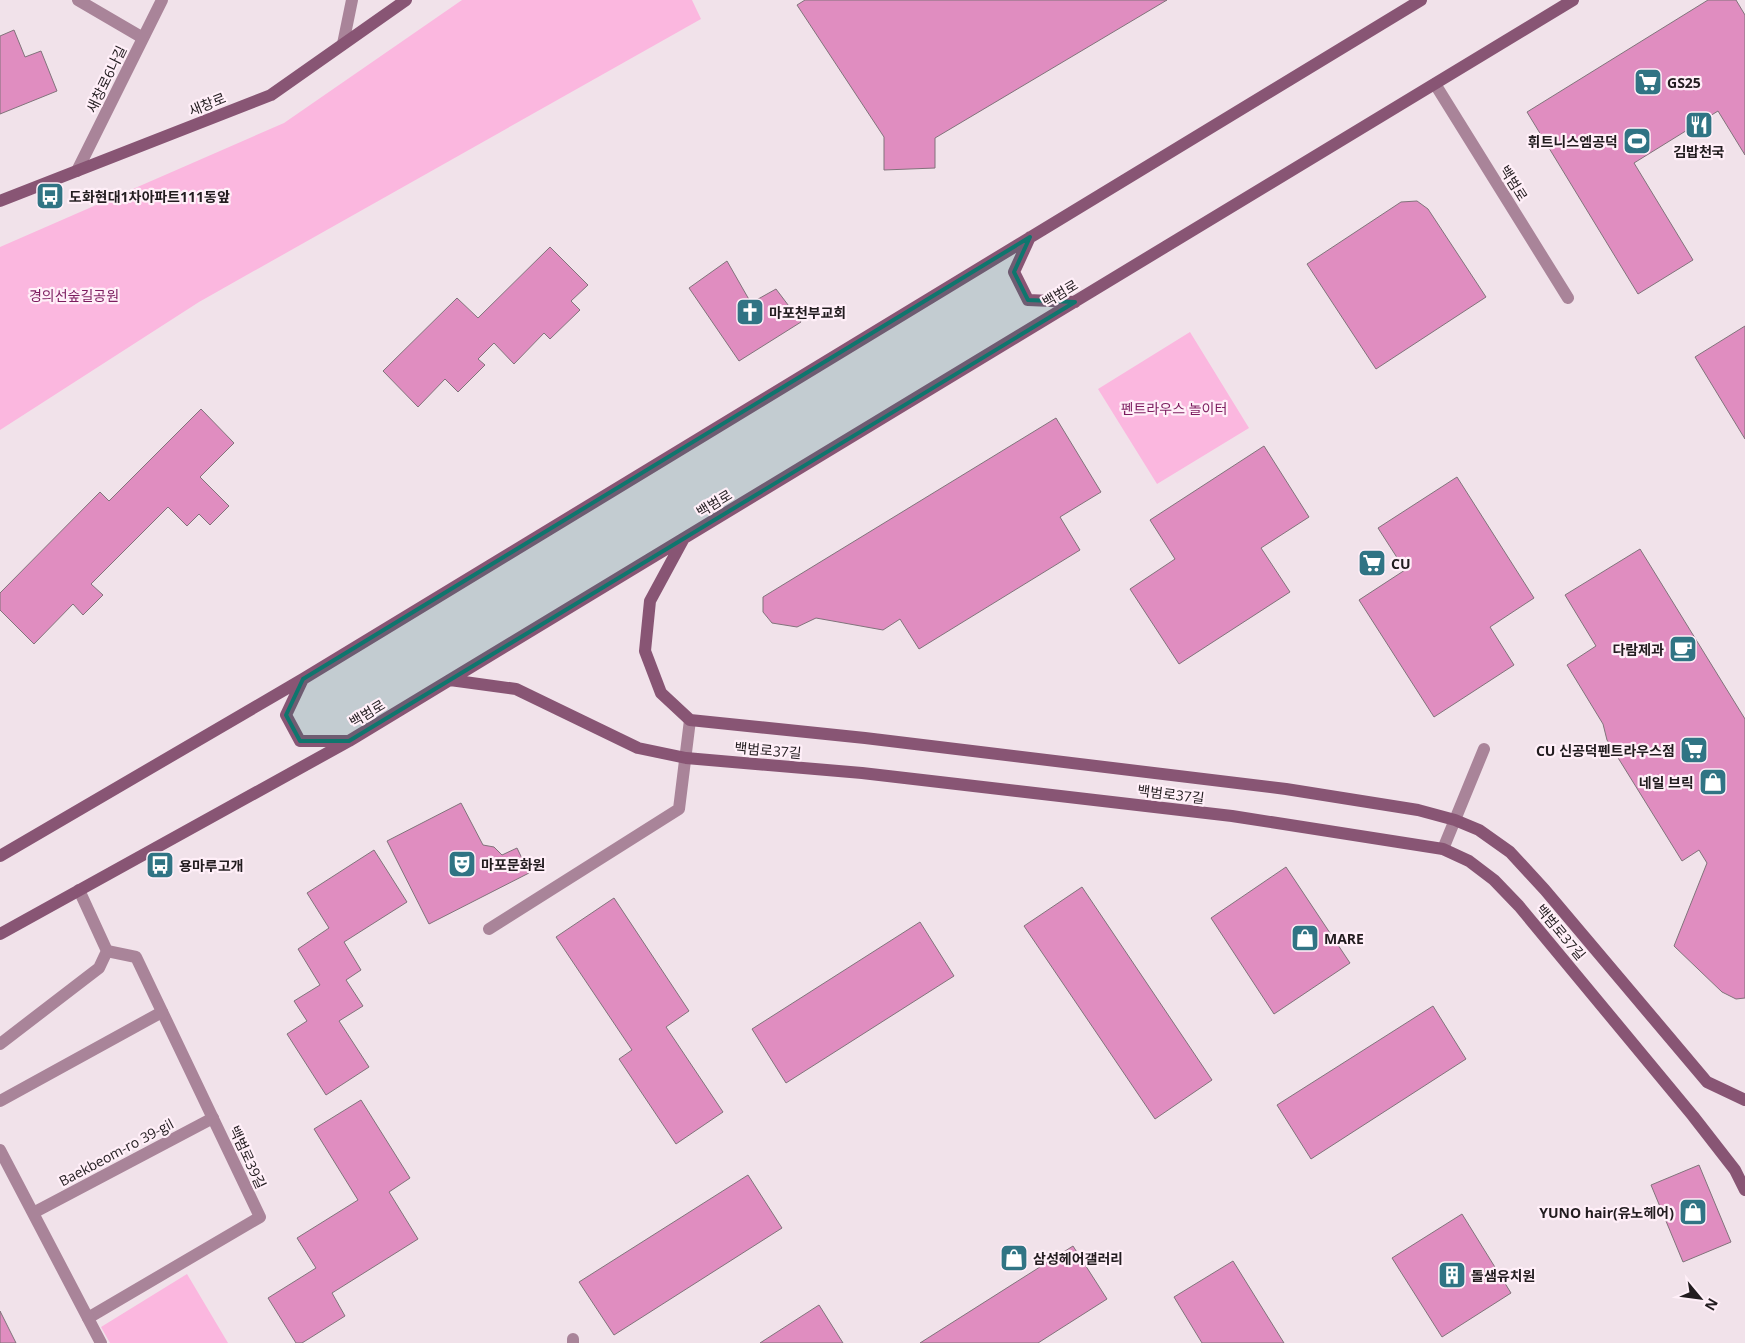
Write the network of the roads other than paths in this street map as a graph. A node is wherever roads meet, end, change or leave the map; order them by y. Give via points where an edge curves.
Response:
1 (78, 0) edge
2 (162, 0) edge
3 (352, 0) edge
4 (406, 0) edge
5 (1421, 0) edge
6 (1574, 0) edge
7 (143, 38) junction
8 (343, 44) junction
9 (1435, 84) junction
10 (77, 171) junction
11 (0, 201) edge
12 (1030, 237) junction
13 (1568, 298) dead end
14 (1075, 302) junction
15 (684, 539) junction
16 (303, 679) junction
17 (450, 680) junction
18 (690, 720) junction
19 (349, 741) junction
20 (1484, 749) dead end
21 (686, 758) junction
22 (1455, 820) junction
23 (1443, 849) junction
24 (0, 856) edge
25 (79, 890) junction
26 (489, 928) dead end
27 (0, 934) edge
28 (107, 951) junction
29 (162, 1012) junction
30 (0, 1044) edge
31 (1745, 1100) edge
32 (0, 1101) edge
33 (213, 1118) junction
34 (0, 1150) edge
35 (1745, 1190) edge
36 (33, 1213) junction
37 (88, 1318) junction
38 (101, 1343) edge

1 - 7 street
2 - 7 street, 새창로6나길
3 - 8 street
4 - 8 main road, 새창로
5 - 12 main road
6 - 9 main road, 백범로
7 - 10 street, 새창로6나길
8 - 10 main road, 새창로 via 272,95
9 - 13 street, 백범로
9 - 14 main road, 백범로
10 - 11 main road, 새창로
12 - 14 main road via 1014,272 1028,300
12 - 16 main road
14 - 15 main road, 백범로
15 - 17 main road, 백범로
15 - 18 main road via 650,601 646,651 661,693
16 - 19 main road via 286,715 300,741
16 - 24 main road
17 - 19 main road, 백범로
17 - 21 main road, 백범로37길 via 516,689 638,748
18 - 21 street
18 - 22 main road, 백범로37길 via 1286,789 1418,810
19 - 25 main road, 백범로
20 - 22 street
21 - 23 main road, 백범로37길 via 862,773 1232,816
21 - 26 street via 679,809
22 - 23 street
22 - 31 main road, 백범로37길 via 1479,830 1510,852 1707,1082
23 - 35 main road, 백범로37길 via 1469,861 1520,906 1693,1116 1735,1170
25 - 27 main road, 백범로
25 - 28 street
28 - 29 street, 백범로39길 via 136,957
28 - 30 street via 99,968
29 - 32 street
29 - 33 street, 백범로39길
33 - 36 street, Baekbeom-ro 39-gil
33 - 37 street, 백범로39길 via 260,1217
34 - 36 street
36 - 37 street
37 - 38 street

